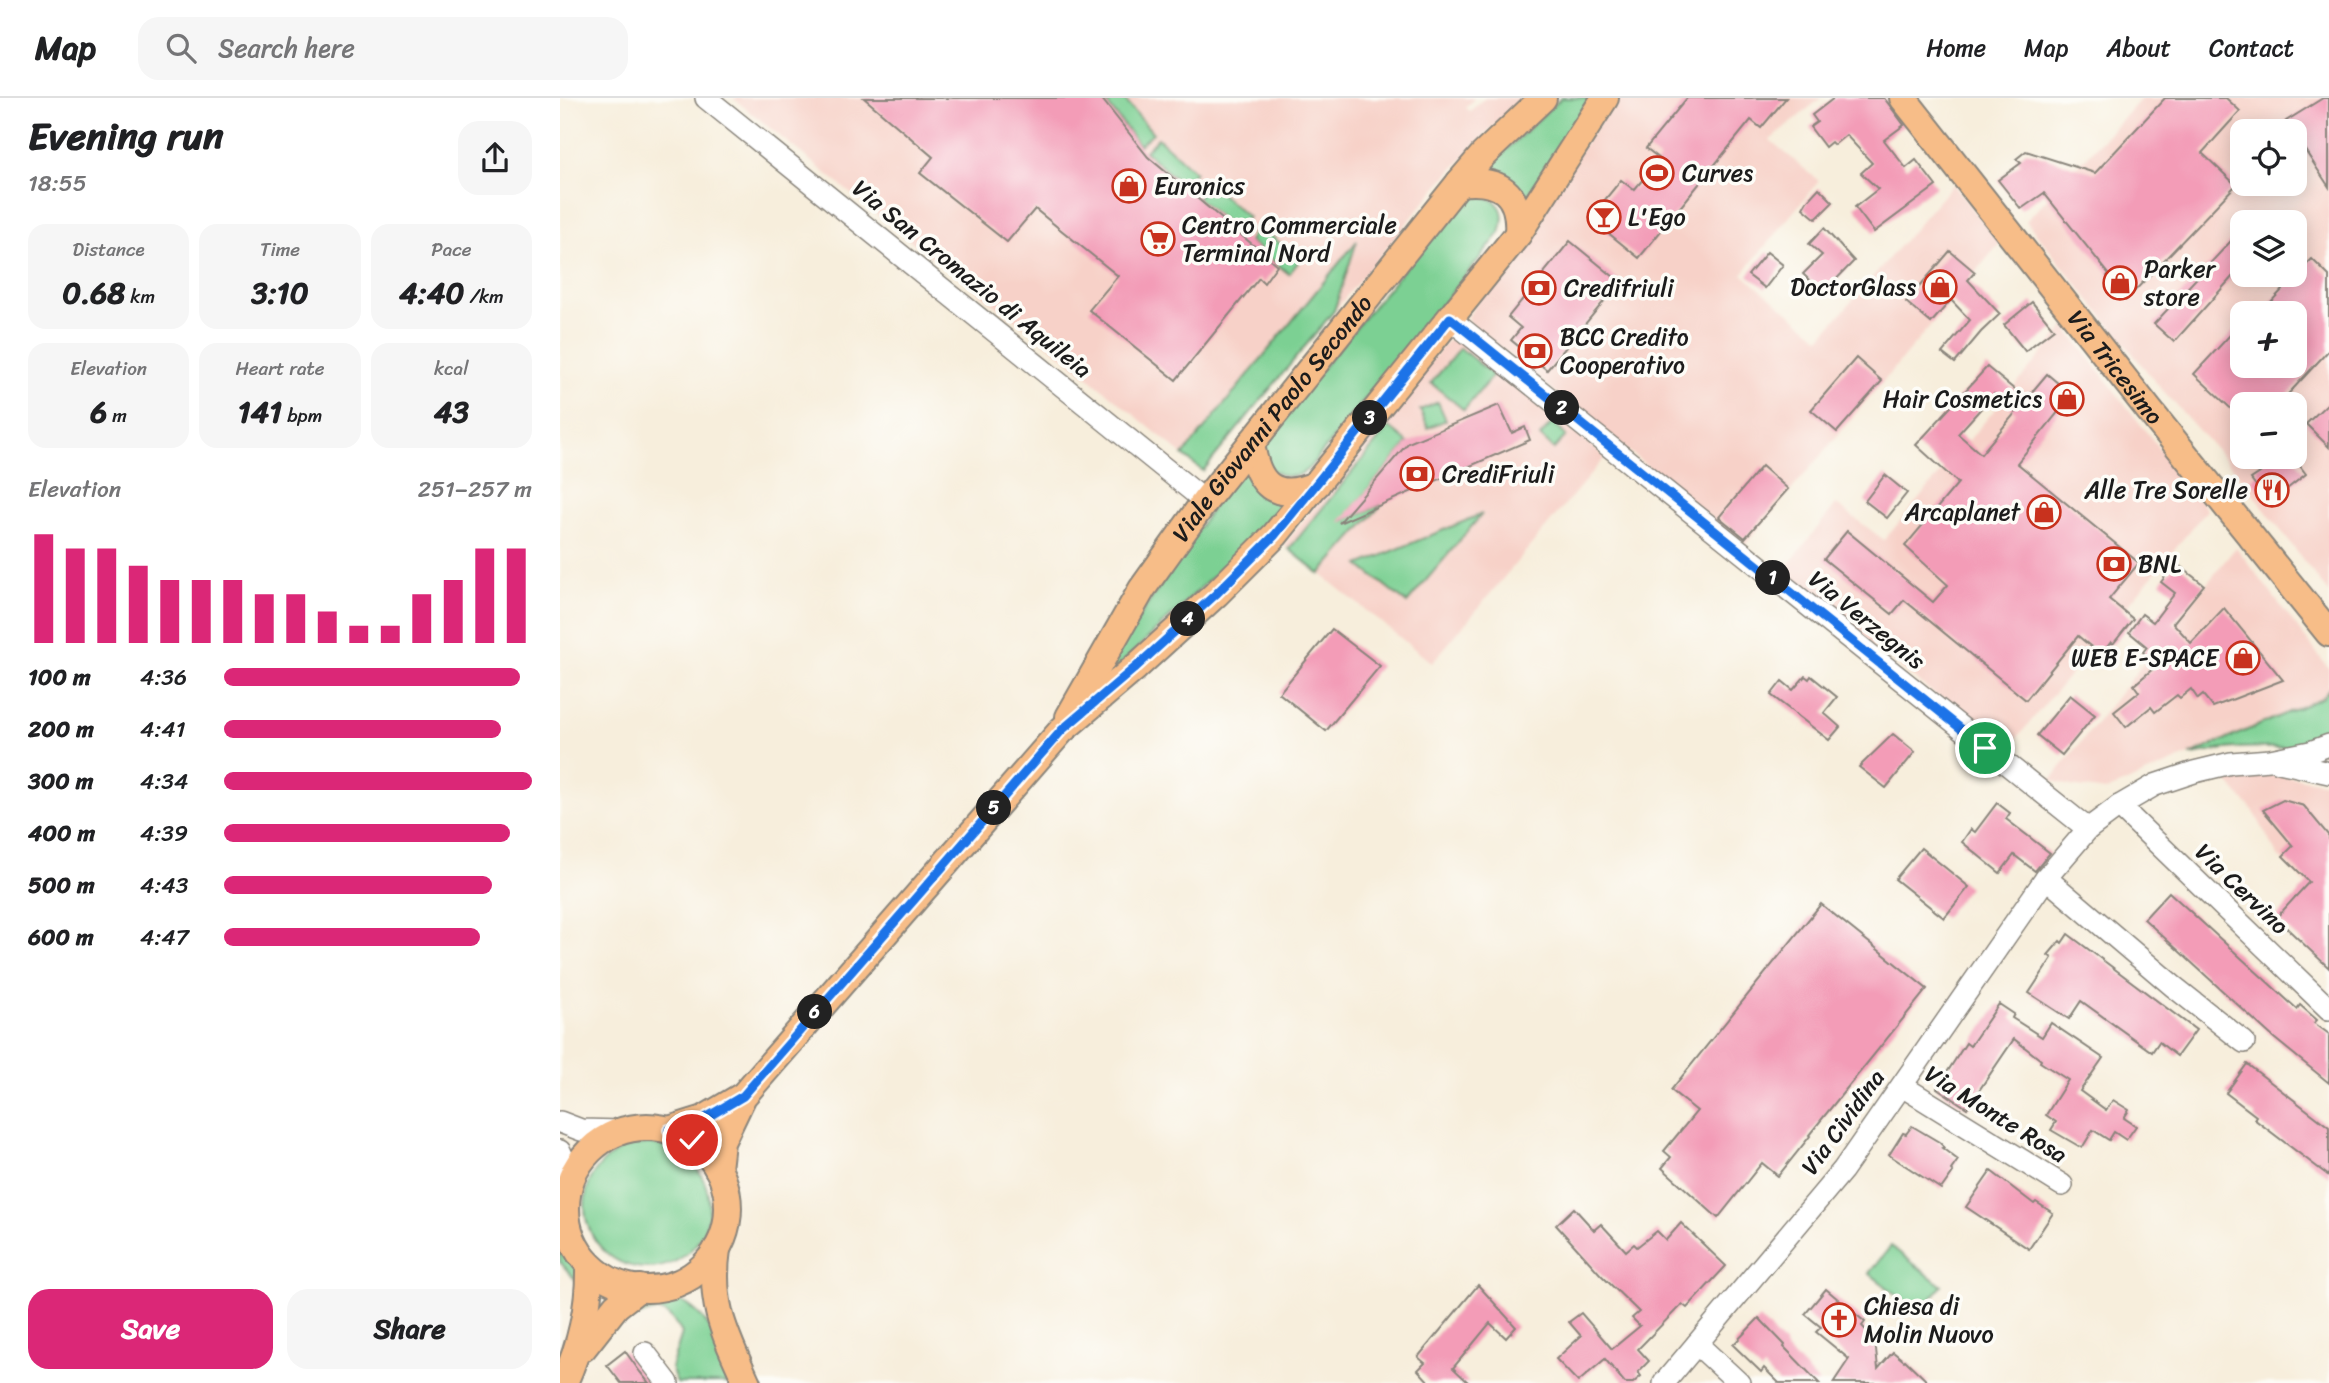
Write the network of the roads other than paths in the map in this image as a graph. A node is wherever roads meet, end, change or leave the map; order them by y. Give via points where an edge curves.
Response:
1 (706, 98) edge
2 (1543, 98) edge
3 (1605, 98) edge
4 (1903, 98) edge
5 (1459, 183) junction
6 (1518, 234) junction
7 (1450, 318) junction
8 (1251, 443) junction
9 (1317, 484) junction
10 (1205, 501) junction
11 (2329, 633) edge
12 (1062, 730) junction
13 (2329, 745) edge
14 (2270, 760) junction
15 (2329, 773) edge
16 (2119, 806) junction
17 (2088, 829) junction
18 (2046, 878) junction
19 (2329, 1009) edge
20 (2244, 1042) dead end
21 (1902, 1086) junction
22 (743, 1096) junction
23 (560, 1122) edge
24 (669, 1130) junction
25 (621, 1131) junction
26 (560, 1151) edge
27 (718, 1169) junction
28 (570, 1182) junction
29 (2062, 1185) dead end
30 (717, 1249) junction
31 (589, 1265) junction
32 (671, 1285) junction
33 (639, 1288) junction
34 (721, 1325) junction
35 (1697, 1344) junction
36 (645, 1353) dead end
37 (568, 1374) edge
38 (668, 1383) edge
39 (747, 1383) edge
40 (1664, 1383) edge
41 (1739, 1383) edge

1 - 10 street, Via San Cromazio di Aquileia
2 - 5 main road, Viale Giovanni Paolo Secondo
3 - 6 main road, Viale Giovanni Paolo Secondo
4 - 11 main road, Via Tricesimo
5 - 6 main road via 1491,182 1507,192 1519,216
5 - 8 main road, Viale Giovanni Paolo Secondo
6 - 7 main road, Viale Giovanni Paolo Secondo
7 - 9 main road, Viale Giovanni Paolo Secondo
7 - 17 street, Via Verzegnis
8 - 9 main road via 1254,464 1271,487 1287,492
8 - 10 main road, Viale Giovanni Paolo Secondo
9 - 12 main road, Viale Giovanni Paolo Secondo via 1275,535 1216,594
10 - 12 main road, Viale Giovanni Paolo Secondo via 1142,589
12 - 22 main road, Viale Giovanni Paolo Secondo
13 - 14 street, Via Cividina
14 - 15 street, Via Cividina
14 - 16 street, Via Cividina via 2194,772 2155,785
16 - 17 street, Via Cividina
16 - 19 street, Via Cervino
17 - 18 street, Via Cividina
18 - 20 street
18 - 21 street, Via Cividina
21 - 29 street, Via Monte Rosa
21 - 35 street, Via Cividina via 1843,1170
22 - 24 main road, Viale Giovanni Paolo Secondo via 704,1119
22 - 27 main road, Viale Giovanni Paolo Secondo via 721,1142
23 - 25 street via 581,1130
24 - 25 main road
24 - 27 main road via 703,1149
25 - 28 main road via 584,1156
26 - 28 street
27 - 30 main road via 727,1191 728,1215
28 - 31 main road via 566,1200 569,1226
30 - 32 main road via 705,1265
30 - 34 main road via 714,1294
31 - 33 main road via 617,1283
31 - 37 main road via 586,1314
32 - 33 main road
32 - 34 main road via 693,1297
33 - 37 main road via 604,1320
34 - 39 main road
35 - 40 street, Via Cividina
35 - 41 street
36 - 38 street

